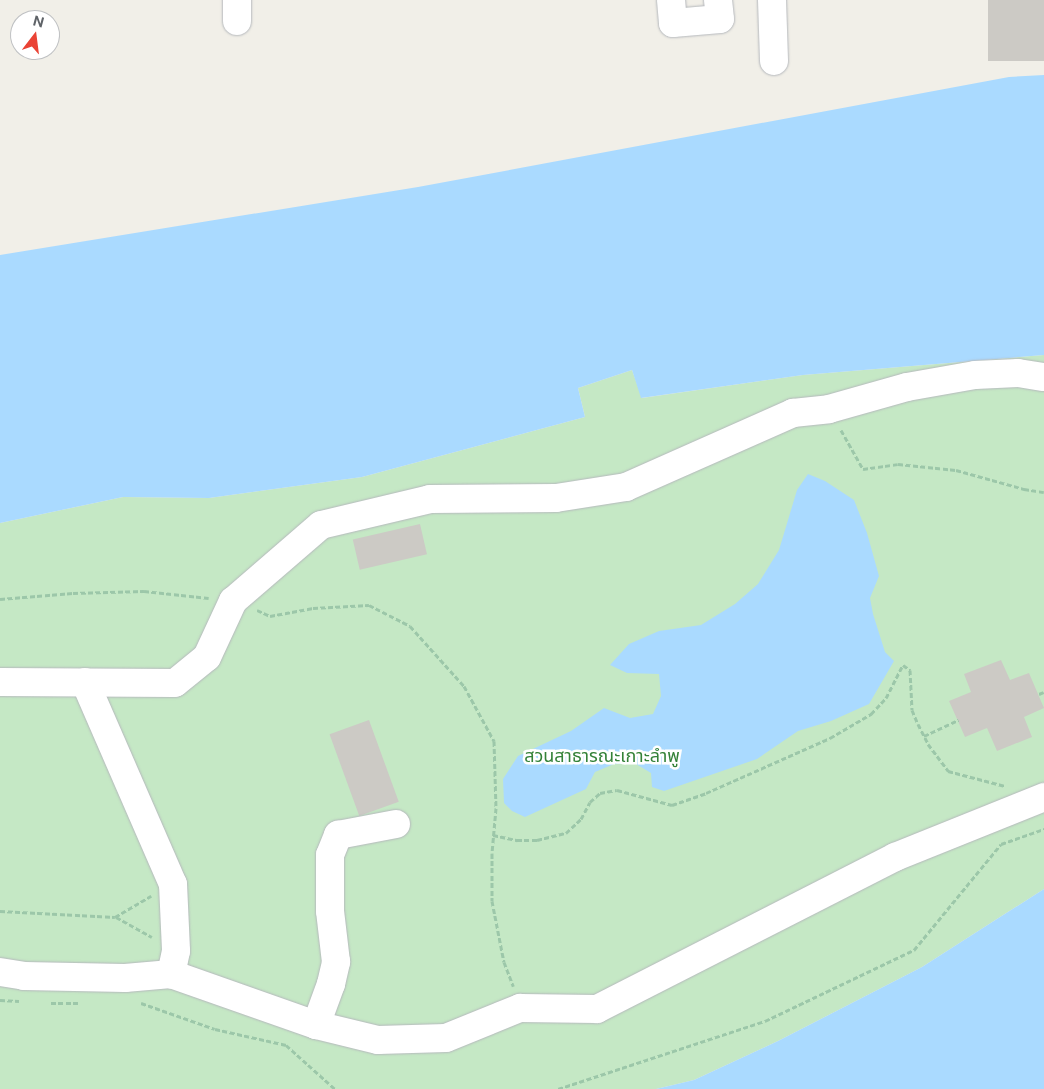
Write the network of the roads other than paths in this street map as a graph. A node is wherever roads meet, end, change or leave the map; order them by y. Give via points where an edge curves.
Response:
1 (671, 0) edge
2 (718, 0) edge
3 (772, 0) edge
4 (774, 61) dead end
5 (1044, 377) edge
6 (0, 682) edge
7 (85, 682) junction
8 (1044, 797) edge
9 (396, 824) dead end
10 (174, 963) junction
11 (0, 972) edge
12 (316, 1025) junction

1 - 2 street via 673,23 720,19
3 - 4 street
5 - 7 street via 1018,373 975,374 907,387 829,409 793,413 626,487 556,498 430,499 321,525 225,600 207,657 175,682
6 - 7 street
7 - 10 street via 173,884
8 - 12 street via 896,857 597,1009 520,1008 446,1038 378,1040
9 - 12 street via 338,835 330,855 330,911 336,962
10 - 11 street via 125,978 24,976
10 - 12 street

